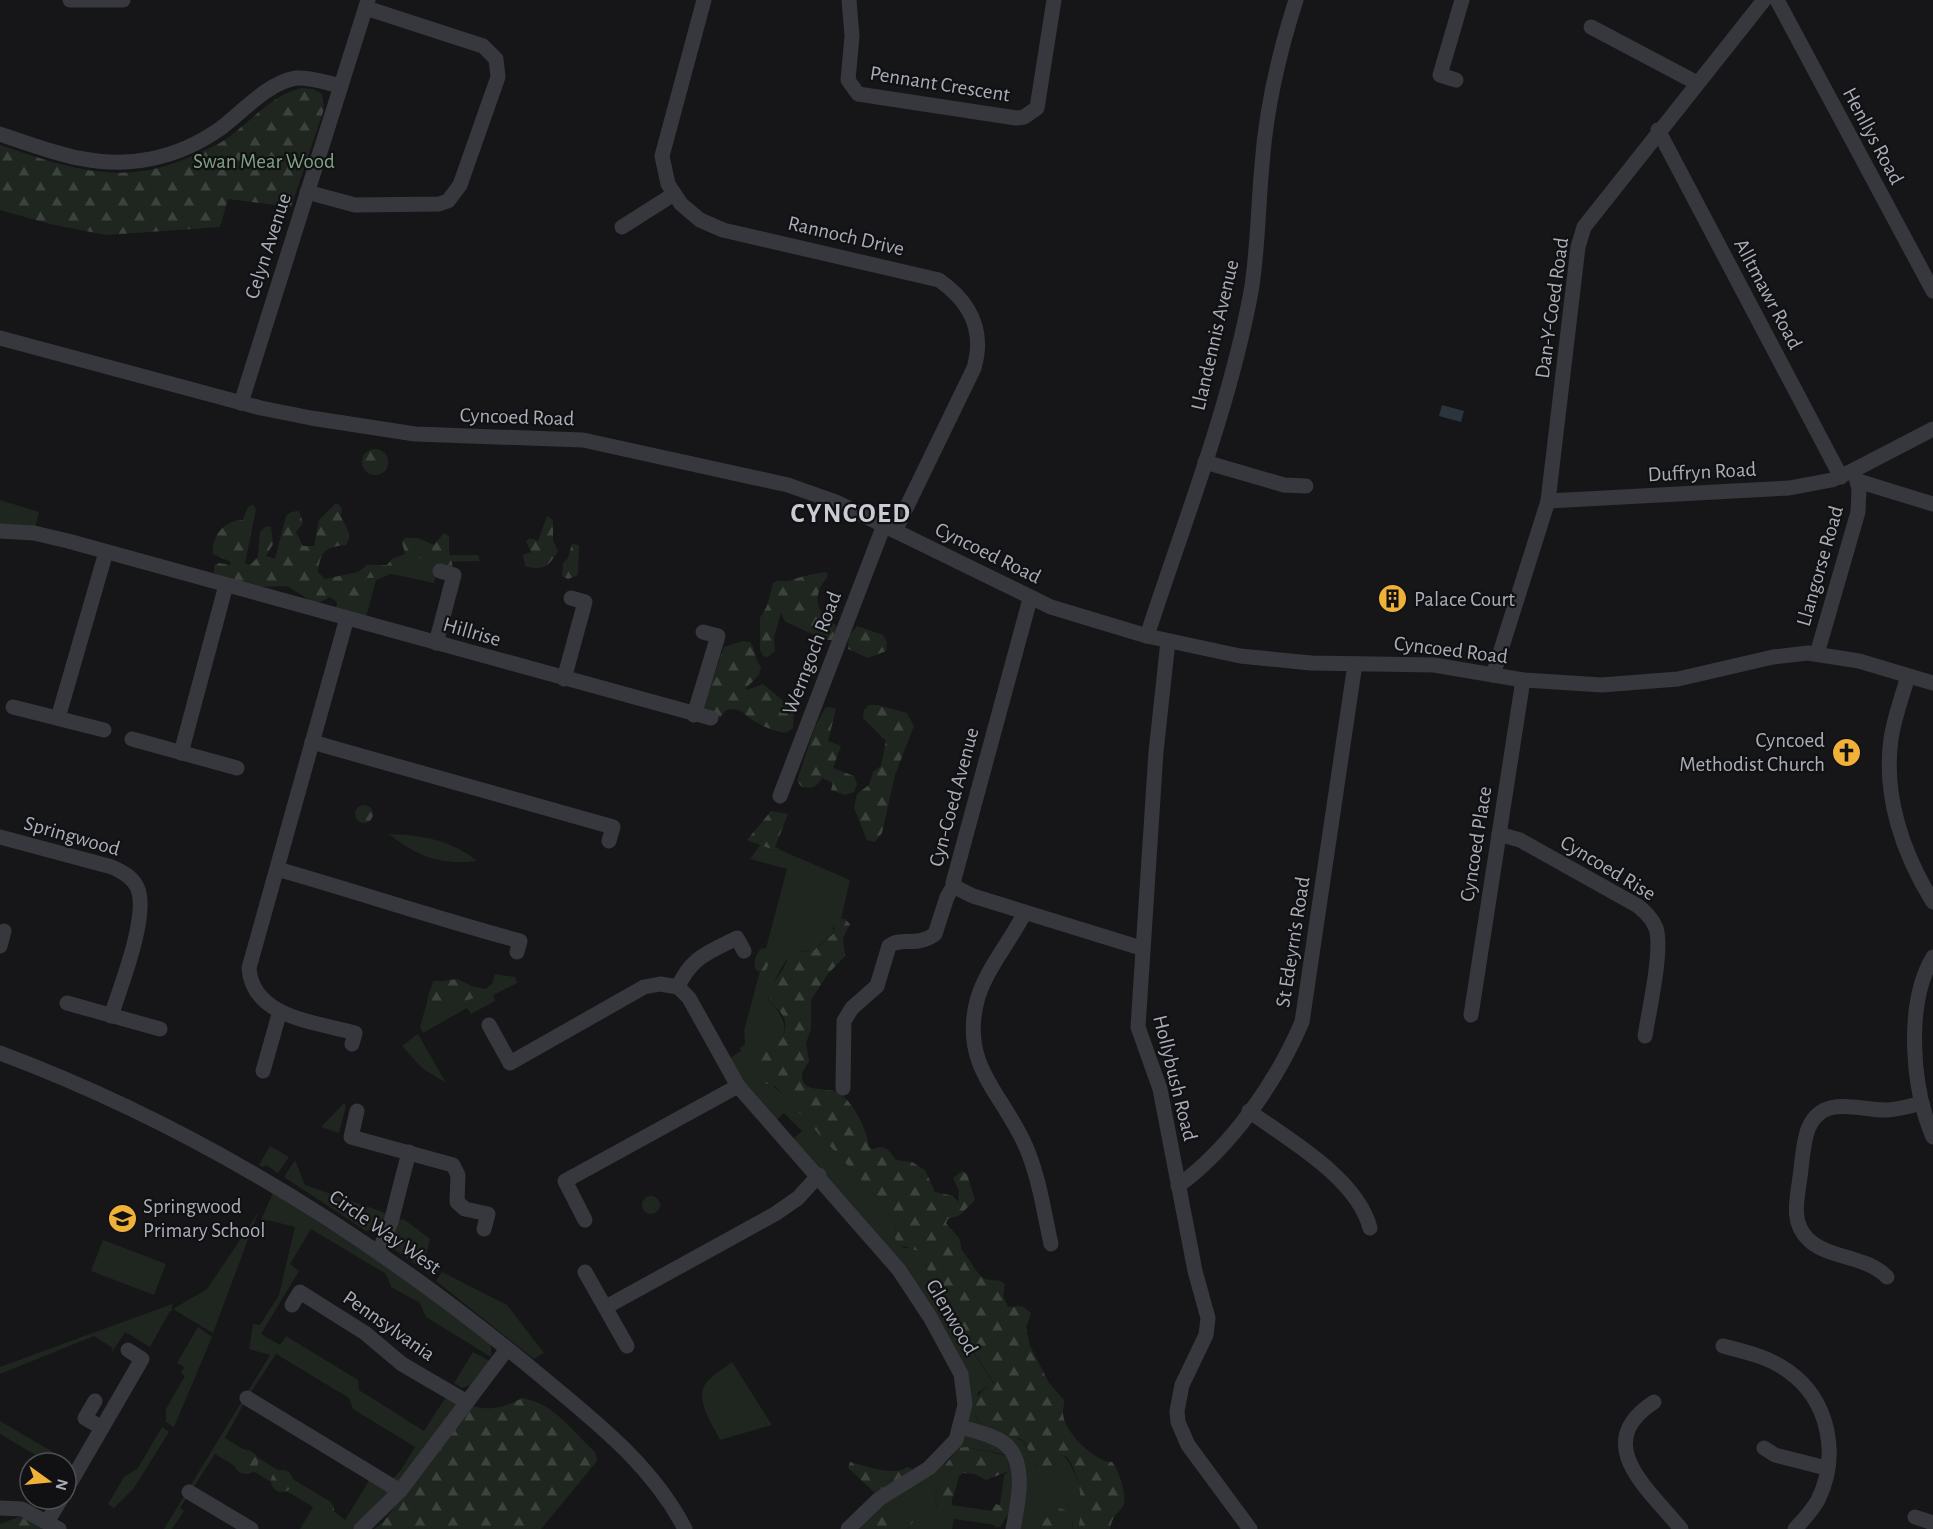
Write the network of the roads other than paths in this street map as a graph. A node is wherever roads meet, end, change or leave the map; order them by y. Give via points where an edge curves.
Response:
1 (70, 0) edge
2 (123, 0) edge
3 (704, 0) edge
4 (849, 0) edge
5 (1054, 0) edge
6 (1296, 0) edge
7 (1462, 0) edge
8 (1764, 0) edge
9 (1777, 0) edge
10 (367, 4) edge
11 (1591, 27) dead end
12 (1456, 80) dead end
13 (1697, 83) junction
14 (341, 86) junction
15 (1658, 130) junction
16 (0, 134) edge
17 (307, 192) junction
18 (674, 194) junction
19 (622, 227) dead end
20 (1933, 291) edge
21 (0, 338) edge
22 (241, 402) junction
23 (1933, 429) edge
24 (1205, 462) junction
25 (1851, 476) junction
26 (1306, 486) dead end
27 (1548, 501) junction
28 (1933, 504) edge
29 (889, 528) junction
30 (0, 531) edge
31 (106, 552) junction
32 (440, 571) dead end
33 (226, 585) junction
34 (571, 598) dead end
35 (1030, 598) junction
36 (347, 618) junction
37 (703, 632) dead end
38 (1147, 636) junction
39 (1168, 641) junction
40 (436, 643) junction
41 (1817, 654) junction
42 (1355, 664) junction
43 (1493, 675) junction
44 (1908, 676) junction
45 (564, 679) junction
46 (1523, 680) junction
47 (1933, 683) edge
48 (13, 706) dead end
49 (694, 715) junction
50 (58, 718) junction
51 (711, 718) dead end
52 (104, 730) dead end
53 (132, 739) dead end
54 (312, 742) junction
55 (181, 753) junction
56 (237, 768) dead end
57 (780, 796) dead end
58 (1499, 834) junction
59 (0, 837) edge
60 (609, 841) dead end
61 (277, 869) junction
62 (954, 885) junction
63 (1933, 902) edge
64 (1025, 912) junction
65 (4, 931) dead end
66 (0, 946) edge
67 (1141, 948) junction
68 (744, 951) dead end
69 (517, 952) dead end
70 (1933, 957) edge
71 (678, 987) junction
72 (67, 1003) dead end
73 (280, 1011) junction
74 (1471, 1015) dead end
75 (111, 1016) junction
76 (489, 1025) dead end
77 (160, 1029) dead end
78 (1645, 1036) dead end
79 (352, 1044) dead end
80 (0, 1053) edge
81 (263, 1071) dead end
82 (738, 1086) junction
83 (843, 1089) dead end
84 (1922, 1103) junction
85 (357, 1111) dead end
86 (1249, 1111) junction
87 (1933, 1137) edge
88 (410, 1152) junction
89 (819, 1176) junction
90 (1178, 1186) junction
91 (585, 1220) dead end
92 (1370, 1228) dead end
93 (484, 1229) dead end
94 (1051, 1244) dead end
95 (379, 1251) junction
96 (585, 1272) dead end
97 (1887, 1277) dead end
98 (292, 1305) dead end
99 (606, 1307) junction
100 (627, 1346) dead end
101 (1723, 1346) dead end
102 (507, 1349) junction
103 (128, 1350) dead end
104 (247, 1398) dead end
105 (95, 1401) dead end
106 (467, 1402) junction
107 (1654, 1402) dead end
108 (961, 1427) junction
109 (102, 1428) junction
110 (1764, 1448) dead end
111 (1826, 1468) junction
112 (78, 1469) edge
113 (400, 1491) junction
114 (189, 1492) dead end
115 (0, 1508) edge
116 (57, 1511) edge
117 (1915, 1517) dead end
118 (1933, 1522) edge
119 (53, 1526) edge
120 (251, 1529) edge
121 (361, 1529) edge
122 (685, 1529) edge
123 (848, 1529) edge
124 (1013, 1529) edge
125 (1250, 1529) edge
126 (1681, 1529) edge
127 (1795, 1529) edge

1 - 2 street
3 - 18 street, Rannoch Drive via 663,149 664,170
4 - 5 street, Pennant Crescent via 852,36 848,80 858,94 1016,118 1036,108
6 - 24 street, Llandennis Avenue via 1272,94 1250,294
7 - 12 street via 1440,75
8 - 13 street, Dan-Y-Coed Road
9 - 20 street, Henllys Road
10 - 14 street, Celyn Avenue
10 - 17 street via 483,46 496,59 498,77 460,185 448,201 356,205
11 - 13 street
13 - 15 street, Dan-Y-Coed Road
14 - 16 street via 310,79 289,80 192,146 138,161 76,159
14 - 17 street, Celyn Avenue
15 - 25 street, Alltmawr Road
15 - 27 street, Dan-Y-Coed Road via 1593,213 1578,247
17 - 22 street, Celyn Avenue
18 - 19 street
18 - 29 street, Rannoch Drive via 689,213 712,226 925,275 950,287 967,305 976,323 978,339 974,368
21 - 22 street, Cyncoed Road
22 - 29 street, Cyncoed Road via 388,432 549,437 605,444 801,488
23 - 25 street
24 - 26 street via 1284,485
24 - 38 street, Llandennis Avenue
25 - 27 street, Duffryn Road via 1770,490
25 - 28 street
25 - 41 street, Llangorse Road via 1858,512
27 - 43 street, Dan-Y-Coed Road
29 - 35 street, Cyncoed Road
29 - 57 street, Werngoch Road
30 - 31 street via 45,535
31 - 33 street
31 - 50 street
32 - 40 street via 454,575
33 - 36 street
33 - 55 street
34 - 45 street via 585,602
35 - 38 street, Cyncoed Road
35 - 62 street, Cyn-Coed Avenue
36 - 40 street, Hillrise
36 - 54 street
37 - 49 street via 718,636
38 - 39 street, Cyncoed Road
39 - 42 street, Cyncoed Road via 1274,660
39 - 67 street, Hollybush Road
40 - 45 street, Hillrise
41 - 44 street, Cyncoed Road
41 - 46 street, Cyncoed Road via 1773,657 1653,682 1602,685
42 - 43 street, Cyncoed Road via 1434,665
42 - 86 street, St Edeyrn's Road via 1305,1009 1286,1053
43 - 46 street, Cyncoed Road
44 - 47 street, Cyncoed Road
44 - 63 street via 1891,739 1890,777 1900,831 1912,864
45 - 49 street, Hillrise
46 - 58 street, Cyncoed Place
48 - 50 street
49 - 51 street, Hillrise
50 - 52 street
53 - 55 street
54 - 60 street via 613,827
54 - 61 street
55 - 56 street
58 - 74 street, Cyncoed Place
58 - 78 street, Cyncoed Rise via 1520,840 1651,917 1658,949
59 - 75 street, Springwood via 112,867 126,874 138,888 139,920
61 - 69 street via 520,941
61 - 73 street via 249,968 256,993
62 - 64 street, Cyn-Coed Avenue via 974,896
62 - 83 street via 935,934 918,943 900,941 889,946 877,986 847,1014
64 - 67 street, Cyn-Coed Avenue
64 - 94 street via 980,991 973,1035 984,1077 1029,1155
65 - 66 street
67 - 90 street, Hollybush Road via 1138,1027 1160,1089
68 - 71 street via 737,938 695,960
70 - 84 street via 1918,997 1916,1048
71 - 76 street via 644,987 510,1063
71 - 82 street, Glenwood via 689,998
72 - 75 street
73 - 79 street via 355,1033
73 - 81 street
75 - 77 street
80 - 95 street, Circle Way West via 118,1102 208,1146
82 - 89 street, Glenwood
82 - 91 street via 565,1181
84 - 87 street
84 - 97 street via 1886,1110 1828,1108 1813,1120 1806,1138 1796,1208 1800,1228 1813,1244 1876,1267
85 - 88 street via 351,1137
86 - 90 street, St Edeyrn's Road via 1215,1154
86 - 92 street via 1332,1173 1366,1212
88 - 93 street via 453,1165 458,1175 457,1202 465,1209 488,1214
88 - 95 street via 392,1222
89 - 99 street via 775,1215
89 - 108 street, Glenwood via 899,1270 956,1362 966,1394
90 - 125 street, Hollybush Road via 1208,1327 1182,1385 1178,1422 1188,1445
95 - 102 street, Circle Way West
96 - 99 street
98 - 106 street, Pennsylvania via 300,1292 365,1333 402,1364
99 - 100 street
101 - 111 street via 1769,1359 1807,1388 1829,1432
102 - 106 street
102 - 122 street, Circle Way West via 619,1442 667,1499
103 - 109 street via 142,1359
104 - 113 street
105 - 109 street via 85,1418
106 - 113 street
107 - 126 street via 1631,1426 1626,1452 1635,1477
108 - 123 street, Glenwood via 941,1458 879,1499
108 - 124 street via 1000,1441 1012,1452 1019,1484
109 - 112 street
110 - 111 street via 1775,1455
111 - 127 street via 1818,1499
113 - 121 street
114 - 120 street
115 - 119 street via 22,1509
116 - 119 street
117 - 118 street

